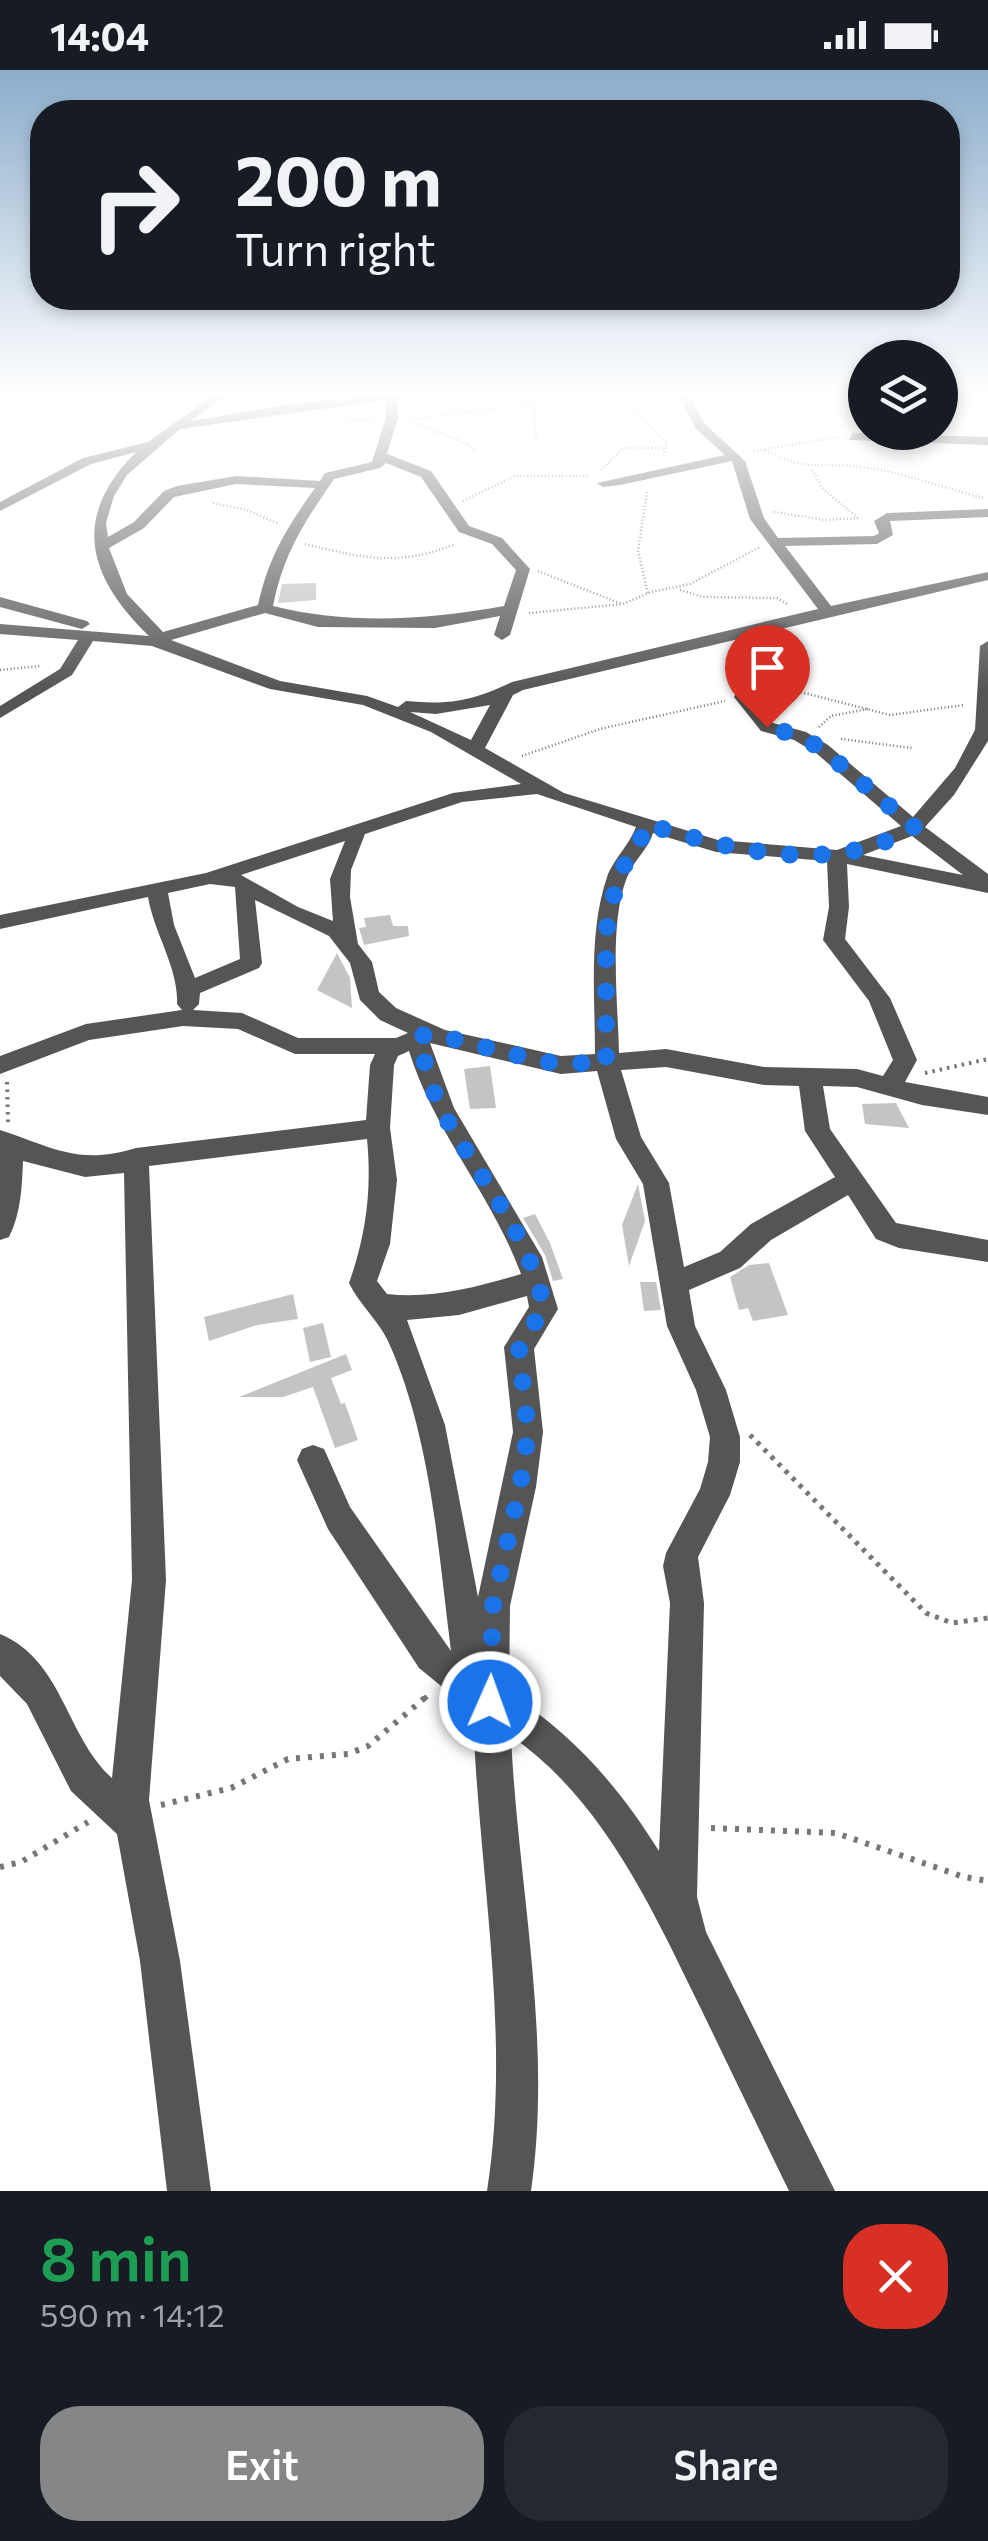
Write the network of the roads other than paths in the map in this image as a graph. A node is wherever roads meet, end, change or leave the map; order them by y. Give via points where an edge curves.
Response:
1 (26, 494) edge
2 (108, 494) edge
3 (168, 494) edge
4 (317, 494) edge
5 (441, 494) edge
6 (751, 494) edge
7 (0, 508) edge
8 (988, 510) edge
9 (772, 542) junction
10 (101, 546) junction
11 (988, 576) edge
12 (0, 602) edge
13 (264, 608) junction
14 (509, 610) junction
15 (827, 611) junction
16 (0, 629) edge
17 (89, 634) junction
18 (502, 636) dead end
19 (134, 639) junction
20 (165, 642) junction
21 (988, 646) edge
22 (506, 692) junction
23 (742, 697) dead end
24 (366, 701) junction
25 (0, 713) edge
26 (475, 750) junction
27 (536, 788) junction
28 (921, 823) junction
29 (646, 824) junction
30 (355, 834) junction
31 (838, 856) junction
32 (210, 878) junction
33 (245, 885) junction
34 (988, 885) edge
35 (157, 891) junction
36 (0, 922) edge
37 (348, 943) junction
38 (189, 989) junction
39 (172, 1019) junction
40 (415, 1039) junction
41 (9, 1062) edge
42 (606, 1064) junction
43 (810, 1077) junction
44 (891, 1083) junction
45 (988, 1106) edge
46 (378, 1128) junction
47 (7, 1144) edge
48 (136, 1158) junction
49 (852, 1180) junction
50 (0, 1229) edge
51 (988, 1252) edge
52 (536, 1280) junction
53 (672, 1285) junction
54 (380, 1306) junction
55 (313, 1460) dead end
56 (0, 1651) edge
57 (471, 1688) junction
58 (126, 1815) junction
59 (680, 1922) junction
60 (189, 2191) edge
61 (509, 2191) edge
62 (813, 2191) edge

1 - 7 street
2 - 10 street
3 - 10 street via 139,525
4 - 13 street via 274,565
5 - 14 street via 464,530 497,541 520,563
6 - 9 street
8 - 9 street via 887,517 886,535 877,540
9 - 15 street
10 - 20 street via 117,590
11 - 15 street
12 - 19 street
13 - 14 street via 318,622 435,623
13 - 20 street
14 - 18 street
15 - 22 street
16 - 17 street
17 - 19 street
17 - 25 street via 52,684
19 - 20 street
20 - 24 street via 276,686
21 - 28 street via 984,728 967,763
22 - 24 street via 463,708
22 - 26 street
23 - 28 street via 767,727 822,749
24 - 26 street
26 - 27 street
27 - 29 street
27 - 30 street via 460,797
28 - 31 street via 894,840
28 - 34 street via 932,842
29 - 31 street via 716,846
29 - 42 street via 619,872 606,932
30 - 32 street
30 - 37 street via 340,878
31 - 34 street
31 - 44 street via 834,940 878,998 900,1045 905,1066
32 - 33 street
32 - 35 street
33 - 37 street via 324,923
33 - 38 street via 251,963
35 - 36 street
35 - 38 street via 163,926
37 - 40 street via 361,962 368,994
38 - 39 street via 191,1000
39 - 40 street via 242,1022 295,1046
39 - 41 street via 86,1032
40 - 42 street via 544,1062
40 - 46 street via 386,1053
40 - 52 street via 441,1108 516,1229
42 - 43 street via 666,1058
42 - 53 street via 630,1139 658,1190
43 - 44 street
43 - 49 street via 818,1132
44 - 45 street
46 - 48 street
46 - 54 street via 384,1180 363,1283
47 - 48 street via 83,1168
47 - 50 street via 7,1206
48 - 58 street via 149,1580
49 - 51 street via 891,1235
49 - 53 street via 761,1232 730,1260
52 - 54 street via 430,1309
52 - 57 street via 544,1308 519,1347 528,1432 520,1487
53 - 59 street via 685,1340 725,1437 714,1494 680,1566 687,1622 677,1827
54 - 57 street via 403,1342 438,1461
55 - 57 street via 339,1518 431,1656
56 - 58 street via 40,1690 84,1778
57 - 59 street via 560,1752 610,1806
57 - 61 street via 513,1970 516,2144
58 - 60 street via 160,1961
59 - 62 street

